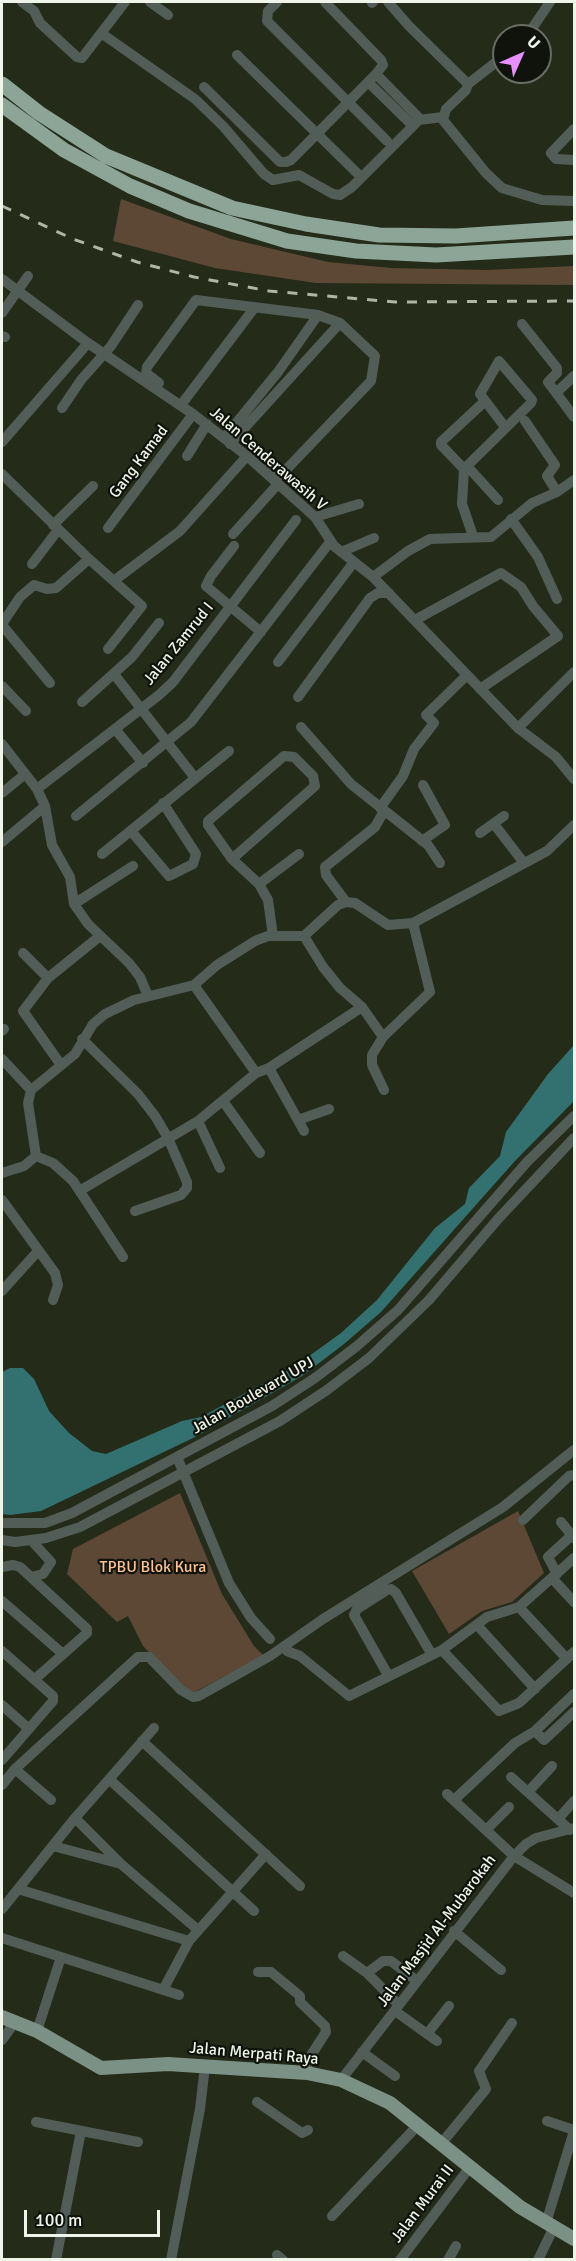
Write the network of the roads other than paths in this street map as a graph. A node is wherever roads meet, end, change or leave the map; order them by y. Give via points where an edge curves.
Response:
1 (22, 2) edge
2 (124, 2) edge
3 (150, 2) edge
4 (278, 2) edge
5 (325, 2) edge
6 (388, 2) edge
7 (550, 2) edge
8 (168, 15) dead end
9 (535, 24) edge
10 (101, 33) junction
11 (237, 55) dead end
12 (492, 65) edge
13 (372, 78) junction
14 (2, 84) edge
15 (468, 84) junction
16 (204, 87) dead end
17 (348, 102) junction
18 (2, 105) edge
19 (443, 117) junction
20 (417, 122) junction
21 (317, 134) junction
22 (572, 135) edge
23 (387, 141) dead end
24 (574, 160) edge
25 (357, 173) dead end
26 (574, 201) edge
27 (574, 228) edge
28 (574, 247) edge
29 (28, 276) dead end
30 (2, 279) edge
31 (17, 292) junction
32 (138, 305) dead end
33 (255, 307) junction
34 (2, 313) edge
35 (318, 315) junction
36 (340, 323) junction
37 (522, 324) dead end
38 (88, 343) junction
39 (105, 353) junction
40 (278, 372) junction
41 (574, 376) edge
42 (288, 381) junction
43 (556, 393) junction
44 (184, 401) junction
45 (484, 402) junction
46 (62, 408) dead end
47 (193, 414) junction
48 (250, 414) junction
49 (574, 417) edge
50 (525, 422) dead end
51 (207, 424) junction
52 (505, 427) junction
53 (229, 438) junction
54 (2, 442) edge
55 (188, 456) dead end
56 (247, 456) junction
57 (465, 467) junction
58 (2, 474) edge
59 (574, 480) edge
60 (278, 483) junction
61 (93, 486) dead end
62 (556, 492) junction
63 (498, 500) dead end
64 (359, 504) dead end
65 (315, 517) junction
66 (511, 519) junction
67 (296, 520) dead end
68 (56, 527) junction
69 (108, 528) dead end
70 (233, 534) dead end
71 (472, 536) junction
72 (374, 538) dead end
73 (330, 542) junction
74 (234, 546) dead end
75 (341, 552) junction
76 (89, 559) junction
77 (354, 562) junction
78 (32, 564) dead end
79 (373, 578) junction
80 (115, 580) junction
81 (389, 593) junction
82 (557, 599) dead end
83 (229, 607) junction
84 (415, 620) junction
85 (159, 623) dead end
86 (2, 625) edge
87 (261, 632) junction
88 (108, 649) dead end
89 (278, 662) dead end
90 (574, 672) edge
91 (114, 674) junction
92 (466, 676) junction
93 (50, 683) dead end
94 (480, 689) junction
95 (4, 693) edge
96 (298, 696) dead end
97 (82, 702) dead end
98 (141, 709) junction
99 (26, 711) dead end
100 (301, 727) dead end
101 (518, 728) junction
102 (115, 729) junction
103 (168, 743) junction
104 (2, 744) edge
105 (229, 751) dead end
106 (143, 763) junction
107 (24, 775) junction
108 (195, 778) junction
109 (574, 779) edge
110 (423, 785) dead end
111 (37, 789) junction
112 (2, 793) edge
113 (163, 803) junction
114 (45, 806) junction
115 (382, 809) junction
116 (76, 816) dead end
117 (504, 816) dead end
118 (494, 824) junction
119 (574, 825) edge
120 (131, 831) junction
121 (480, 833) dead end
122 (423, 841) junction
123 (2, 842) edge
124 (102, 854) dead end
125 (299, 854) dead end
126 (232, 859) junction
127 (440, 863) dead end
128 (524, 863) junction
129 (133, 866) dead end
130 (259, 884) junction
131 (346, 902) junction
132 (74, 904) junction
133 (413, 923) junction
134 (100, 936) junction
135 (273, 936) junction
136 (304, 936) junction
137 (23, 953) dead end
138 (48, 978) junction
139 (194, 985) junction
140 (148, 996) junction
141 (362, 1007) junction
142 (383, 1037) junction
143 (82, 1039) junction
144 (2, 1059) edge
145 (61, 1065) junction
146 (269, 1068) junction
147 (256, 1072) junction
148 (31, 1090) junction
149 (384, 1090) dead end
150 (223, 1101) junction
151 (329, 1109) dead end
152 (574, 1116) edge
153 (298, 1120) junction
154 (198, 1121) junction
155 (304, 1131) dead end
156 (168, 1138) junction
157 (574, 1138) edge
158 (260, 1153) dead end
159 (36, 1156) junction
160 (220, 1168) dead end
161 (2, 1173) edge
162 (81, 1190) junction
163 (2, 1200) edge
164 (135, 1211) dead end
165 (38, 1251) junction
166 (123, 1257) dead end
167 (2, 1291) edge
168 (53, 1300) dead end
169 (574, 1450) edge
170 (177, 1457) junction
171 (184, 1471) junction
172 (574, 1475) edge
173 (523, 1520) dead end
174 (561, 1522) dead end
175 (2, 1523) edge
176 (573, 1536) edge
177 (2, 1540) edge
178 (31, 1540) junction
179 (574, 1558) edge
180 (2, 1567) edge
181 (554, 1576) junction
182 (31, 1577) junction
183 (2, 1601) edge
184 (574, 1602) edge
185 (519, 1607) junction
186 (477, 1625) junction
187 (270, 1639) dead end
188 (2, 1651) edge
189 (287, 1651) dead end
190 (437, 1652) junction
191 (63, 1654) junction
192 (571, 1655) edge
193 (388, 1675) junction
194 (35, 1679) junction
195 (535, 1689) junction
196 (574, 1694) edge
197 (2, 1705) edge
198 (574, 1712) edge
199 (154, 1728) dead end
200 (29, 1729) junction
201 (535, 1731) junction
202 (142, 1742) junction
203 (2, 1760) edge
204 (552, 1766) dead end
205 (15, 1769) junction
206 (511, 1777) dead end
207 (109, 1779) junction
208 (2, 1785) edge
209 (528, 1792) junction
210 (51, 1800) dead end
211 (574, 1800) edge
212 (509, 1807) dead end
213 (75, 1818) junction
214 (558, 1819) junction
215 (572, 1829) edge
216 (486, 1830) junction
217 (53, 1846) junction
218 (266, 1854) junction
219 (514, 1856) junction
220 (121, 1864) junction
221 (300, 1886) dead end
222 (18, 1888) junction
223 (233, 1891) junction
224 (574, 1893) edge
225 (2, 1909) edge
226 (254, 1911) dead end
227 (198, 1930) junction
228 (454, 1931) junction
229 (2, 1938) edge
230 (189, 1941) junction
231 (343, 1956) dead end
232 (61, 1957) junction
233 (501, 1970) dead end
234 (258, 1972) dead end
235 (367, 1973) junction
236 (417, 1981) junction
237 (164, 1990) junction
238 (179, 1995) dead end
239 (449, 2006) dead end
240 (397, 2008) junction
241 (8, 2019) edge
242 (512, 2023) dead end
243 (38, 2031) junction
244 (427, 2034) junction
245 (2, 2040) edge
246 (437, 2041) dead end
247 (362, 2052) junction
248 (204, 2066) junction
249 (307, 2073) junction
250 (395, 2076) dead end
251 (341, 2080) junction
252 (257, 2102) dead end
253 (546, 2121) dead end
254 (36, 2122) dead end
255 (419, 2124) junction
256 (308, 2130) dead end
257 (81, 2131) junction
258 (574, 2131) edge
259 (138, 2142) dead end
260 (441, 2144) junction
261 (470, 2167) junction
262 (332, 2216) dead end
263 (550, 2225) junction
264 (574, 2239) edge
265 (456, 2246) dead end
266 (56, 2259) edge
267 (171, 2259) edge
268 (400, 2259) edge
269 (448, 2259) edge
270 (538, 2259) edge

1 - 10 street via 77,57 82,58
2 - 10 street
3 - 8 street
4 - 17 street via 268,11 267,21
5 - 13 street via 381,60 383,65
6 - 15 street
7 - 9 street
10 - 20 street via 195,99 273,180 299,175 340,195
11 - 21 street
12 - 15 street
13 - 17 street
13 - 20 street
14 - 27 highway via 106,156 232,208 379,235 456,236
15 - 19 street
16 - 21 street via 280,162 291,160
17 - 21 street
17 - 23 street
18 - 28 highway via 64,150 130,186 200,214 287,241 356,251 436,255
19 - 20 street
19 - 26 street via 502,188 542,200
21 - 25 street
22 - 24 street via 551,155
29 - 31 street
30 - 31 street, Jalan Cenderawasih V
31 - 34 street
31 - 38 street, Jalan Cenderawasih V
32 - 39 street
33 - 35 street
33 - 44 street
33 - 44 street via 204,299 193,303 146,371
35 - 36 street
35 - 40 street
36 - 42 street
36 - 53 street via 375,356 371,381 281,475
37 - 43 street via 557,368 548,380
38 - 39 street, Jalan Cenderawasih V
38 - 54 street
39 - 46 street
39 - 47 street, Jalan Cenderawasih V
40 - 42 street
40 - 48 street
41 - 43 street
42 - 48 street
43 - 49 street
44 - 53 street
45 - 52 street
45 - 52 street via 481,389 496,362 502,362 532,400
45 - 57 street via 441,442
47 - 51 street, Jalan Cenderawasih V
47 - 69 street, Gang Kamad
48 - 53 street
50 - 62 street via 555,465 547,476
51 - 53 street, Jalan Cenderawasih V
51 - 55 street
52 - 57 street
53 - 56 street, Jalan Cenderawasih V
56 - 60 street, Jalan Cenderawasih V
56 - 80 street via 180,531
57 - 63 street
57 - 71 street via 462,504
58 - 68 street
59 - 62 street
60 - 65 street, Jalan Cenderawasih V
60 - 70 street
61 - 68 street
62 - 66 street via 532,502
64 - 65 street
65 - 73 street, Jalan Cenderawasih V
66 - 71 street via 491,537
66 - 82 street via 538,557
67 - 83 street, Jalan Zamrud I
68 - 76 street
68 - 78 street
71 - 79 street via 419,543
72 - 75 street
73 - 75 street, Jalan Cenderawasih V
73 - 87 street
74 - 83 street via 206,583
75 - 77 street, Jalan Cenderawasih V
76 - 80 street
76 - 86 street via 56,588 37,584 20,597
77 - 79 street, Jalan Cenderawasih V
77 - 89 street
79 - 81 street, Jalan Cenderawasih V
80 - 88 street via 142,606
81 - 84 street, Jalan Cenderawasih V
81 - 96 street via 370,598
83 - 87 street
83 - 98 street, Jalan Zamrud I via 173,681
84 - 92 street, Jalan Cenderawasih V
84 - 94 street via 501,573 522,587 558,636
85 - 91 street
86 - 93 street
87 - 103 street via 213,697
90 - 101 street
91 - 97 street
91 - 98 street
92 - 94 street, Jalan Cenderawasih V
92 - 115 street via 426,715 434,723 414,749
94 - 101 street, Jalan Cenderawasih V
95 - 99 street
98 - 102 street, Jalan Zamrud I
98 - 103 street
100 - 115 street via 351,784
101 - 109 street, Jalan Cenderawasih V via 556,757
102 - 106 street
102 - 111 street, Jalan Zamrud I
103 - 106 street
103 - 108 street
104 - 107 street
105 - 108 street
106 - 116 street
107 - 111 street
107 - 112 street
108 - 113 street
110 - 122 street via 445,825
111 - 114 street
113 - 120 street
113 - 120 street via 196,854 194,864 169,876
114 - 123 street
114 - 132 street via 52,845 69,877
115 - 122 street
115 - 131 street via 375,827 325,867
117 - 118 street
118 - 121 street
118 - 128 street
119 - 128 street via 547,851
120 - 124 street
122 - 127 street
125 - 130 street
126 - 126 street via 208,821 285,756 294,757 314,776 315,786
126 - 130 street
128 - 133 street
129 - 132 street
130 - 135 street via 268,900
131 - 133 street via 355,903 388,925
131 - 136 street
132 - 134 street
133 - 142 street via 430,992
134 - 138 street
134 - 140 street via 129,963
135 - 136 street
135 - 139 street via 239,950
136 - 141 street via 340,988
137 - 138 street
138 - 145 street via 26,1005 25,1016
139 - 140 street
139 - 147 street
140 - 143 street via 105,1014
141 - 142 street
141 - 146 street
142 - 149 street via 372,1055 372,1065
143 - 145 street via 75,1054
143 - 156 street via 138,1094
144 - 148 street
145 - 148 street
146 - 147 street
146 - 153 street
147 - 150 street
148 - 159 street via 28,1104
150 - 154 street
150 - 158 street
151 - 153 street
152 - 170 street, Jalan Boulevard UPJ via 527,1162 398,1310 357,1346 272,1406
153 - 155 street
154 - 156 street
154 - 160 street
156 - 162 street
156 - 164 street via 187,1182 184,1192
157 - 171 street, Jalan Boulevard UPJ via 498,1218 435,1293 369,1359 280,1421
159 - 161 street via 24,1166
159 - 162 street via 59,1168
162 - 166 street
163 - 165 street
165 - 167 street
165 - 168 street via 57,1279
169 - 205 street via 503,1507 270,1656 200,1696 193,1697 181,1690 149,1657 138,1657
170 - 171 street
170 - 175 street, Jalan Boulevard UPJ via 72,1514 45,1522
171 - 178 street, Jalan Boulevard UPJ via 80,1527
171 - 187 street via 229,1583 250,1618
172 - 173 street
174 - 176 street
176 - 181 street via 548,1557
177 - 178 street, Jalan Boulevard UPJ
178 - 182 street via 51,1562 43,1574
179 - 181 street
180 - 182 street via 13,1565
181 - 184 street
181 - 185 street
182 - 191 street via 87,1629
183 - 191 street
185 - 186 street via 487,1617
185 - 192 street
186 - 190 street
186 - 195 street
188 - 194 street
189 - 193 street via 300,1656 349,1696
190 - 193 street
190 - 193 street via 396,1593 387,1590 357,1609 354,1616
190 - 195 street via 499,1711 519,1703
191 - 194 street
192 - 195 street
194 - 200 street via 49,1691 53,1701
196 - 201 street
197 - 200 street
198 - 201 street via 544,1740
199 - 202 street
200 - 203 street
201 - 216 street via 451,1797
202 - 207 street
202 - 218 street
204 - 209 street
205 - 208 street
205 - 210 street
206 - 209 street
207 - 213 street
207 - 223 street
209 - 214 street
211 - 214 street
212 - 216 street
213 - 217 street
213 - 220 street
214 - 215 street
215 - 219 street, Jalan Masjid Al-Mubarokah via 536,1839
216 - 219 street
217 - 220 street
217 - 222 street
218 - 221 street
218 - 223 street
219 - 224 street
219 - 228 street, Jalan Masjid Al-Mubarokah
220 - 227 street
222 - 225 street
222 - 230 street
223 - 226 street
223 - 227 street
227 - 230 street
228 - 233 street
228 - 236 street, Jalan Masjid Al-Mubarokah
229 - 232 street
230 - 237 street
231 - 235 street
232 - 237 street
232 - 243 street
234 - 249 street via 271,1972 300,1996 300,2002 325,2026 326,2032 308,2060
235 - 236 street via 383,1961 391,1961
235 - 240 street
236 - 240 street, Jalan Masjid Al-Mubarokah
237 - 238 street
239 - 244 street
240 - 244 street
240 - 247 street, Jalan Masjid Al-Mubarokah
241 - 243 main road, Jalan Merpati Raya
241 - 245 street
242 - 260 street via 479,2072 486,2089
243 - 248 main road, Jalan Merpati Raya via 101,2068
244 - 246 street
247 - 250 street
247 - 251 street, Jalan Masjid Al-Mubarokah
248 - 249 main road, Jalan Merpati Raya
248 - 267 street via 200,2109
249 - 251 main road, Jalan Merpati Raya
251 - 255 main road, Jalan Merpati Raya via 390,2103
252 - 256 street via 302,2133
253 - 258 street
254 - 257 street
255 - 260 main road, Jalan Merpati Raya
255 - 262 street
257 - 259 street
257 - 266 street
258 - 263 street
260 - 261 main road, Jalan Merpati Raya
261 - 263 main road, Jalan Merpati Raya via 519,2207
261 - 268 street, Jalan Murai II
263 - 264 main road, Jalan Merpati Raya
263 - 270 street
265 - 269 street

